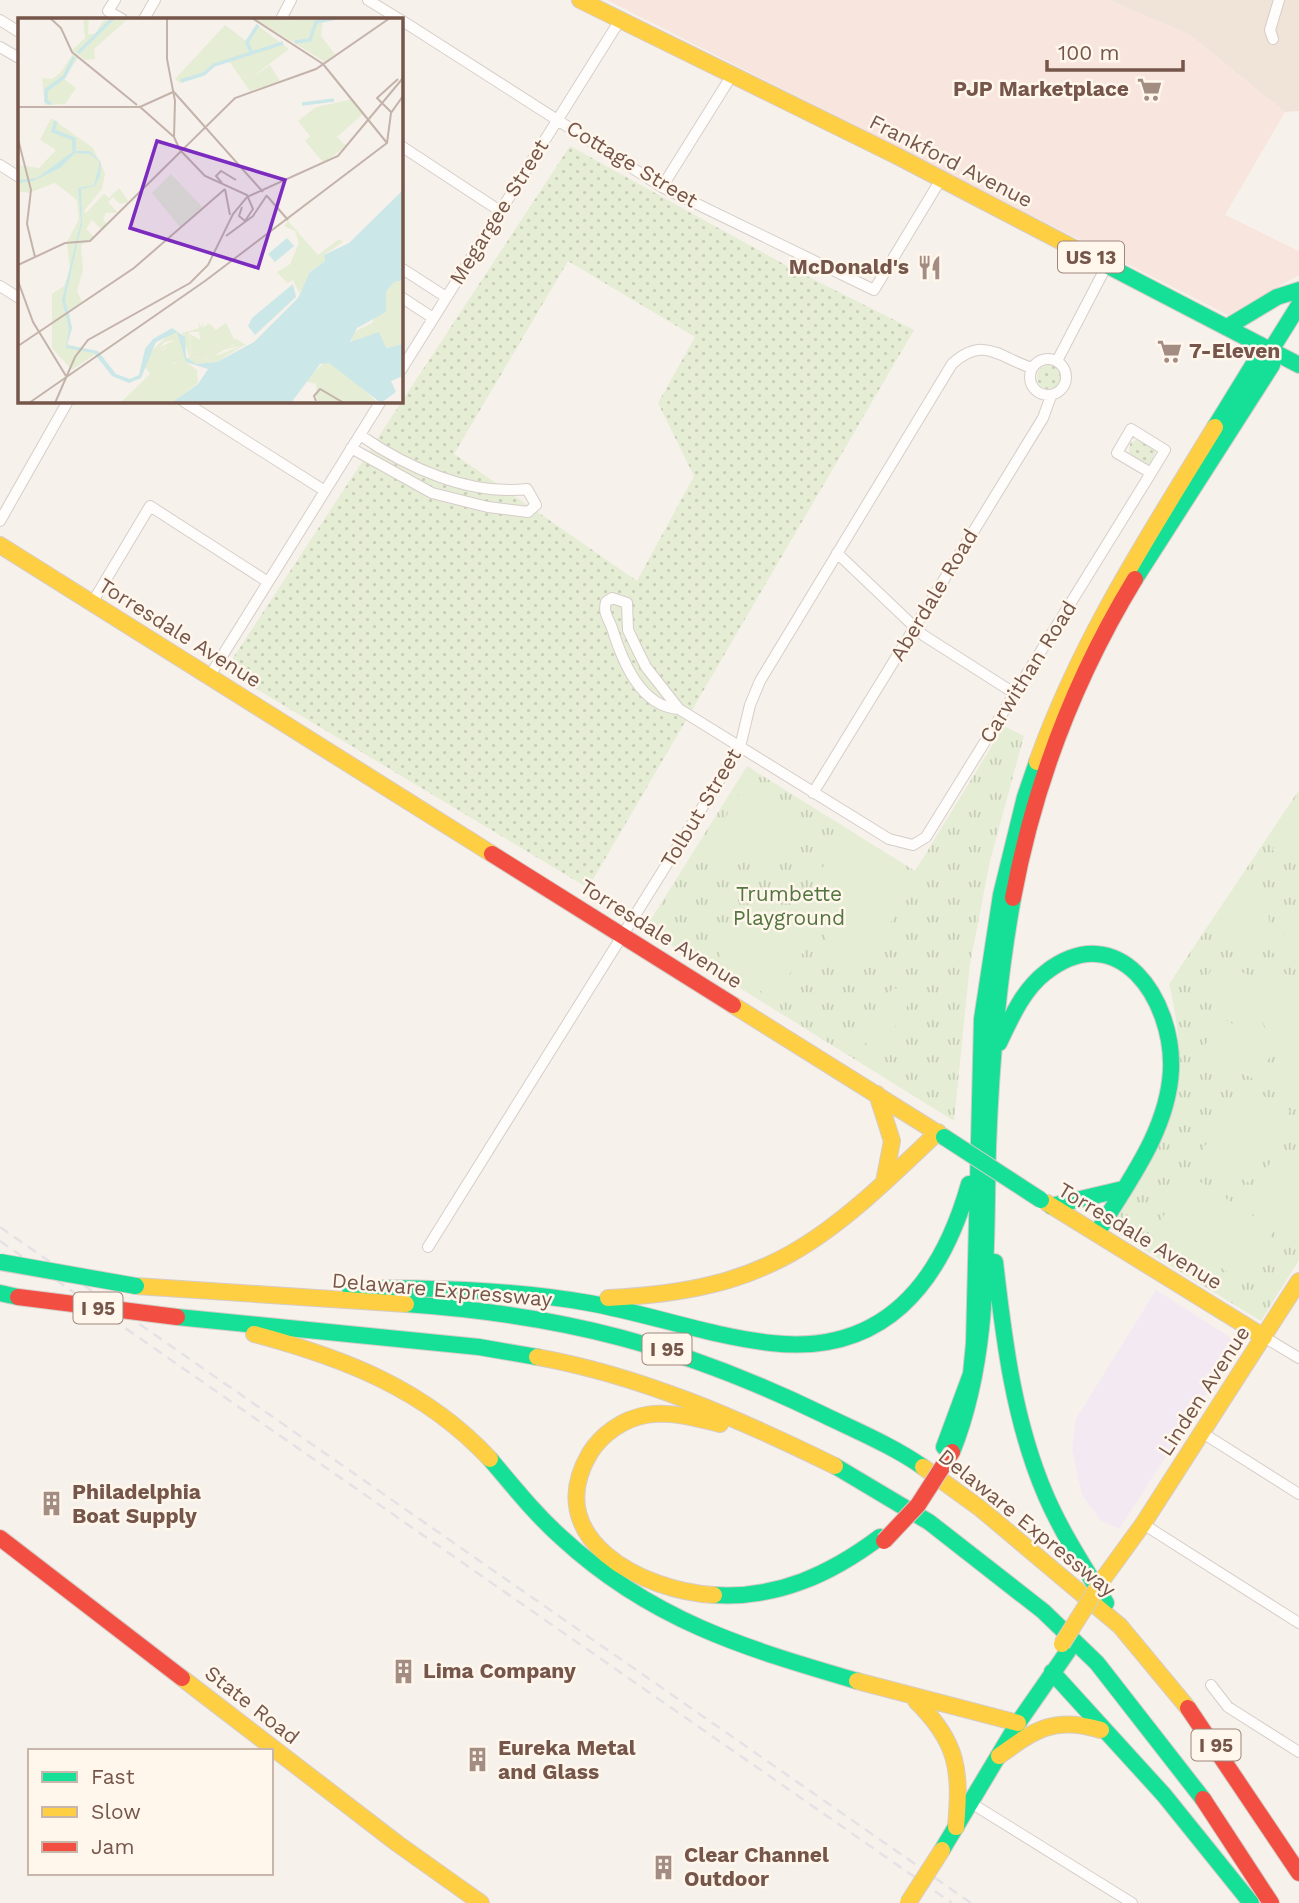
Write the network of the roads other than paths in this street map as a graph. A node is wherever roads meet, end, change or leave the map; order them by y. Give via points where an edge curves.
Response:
1 (115, 0) edge
2 (155, 0) edge
3 (291, 0) edge
4 (368, 0) edge
5 (580, 0) edge
6 (1279, 0) edge
7 (120, 18) edge
8 (145, 18) edge
9 (282, 18) edge
10 (397, 18) edge
11 (0, 20) edge
12 (620, 20) junction
13 (402, 21) edge
14 (18, 31) edge
15 (1273, 39) dead end
16 (0, 47) edge
17 (18, 57) edge
18 (732, 75) junction
19 (558, 119) junction
20 (402, 147) edge
21 (0, 165) edge
22 (16, 175) edge
23 (941, 179) junction
24 (662, 187) junction
25 (500, 211) junction
26 (1107, 265) junction
27 (402, 269) edge
28 (0, 286) edge
29 (1299, 290) edge
30 (18, 297) edge
31 (446, 297) junction
32 (402, 298) edge
33 (1299, 305) edge
34 (433, 318) junction
35 (1227, 327) junction
36 (1271, 350) junction
37 (1057, 361) junction
38 (1299, 365) edge
39 (402, 368) edge
40 (1032, 368) junction
41 (1051, 396) junction
42 (67, 402) edge
43 (185, 402) edge
44 (379, 402) edge
45 (360, 435) junction
46 (351, 448) junction
47 (1151, 473) junction
48 (325, 491) junction
49 (0, 521) edge
50 (0, 545) edge
51 (837, 553) junction
52 (268, 582) junction
53 (92, 603) junction
54 (914, 627) junction
55 (209, 677) junction
56 (1014, 693) junction
57 (678, 709) junction
58 (740, 747) junction
59 (813, 793) junction
60 (623, 935) junction
61 (992, 1057) junction
62 (877, 1094) junction
63 (978, 1112) junction
64 (941, 1135) junction
65 (884, 1182) junction
66 (1123, 1189) junction
67 (988, 1193) junction
68 (1046, 1203) junction
69 (1097, 1233) junction
70 (428, 1247) dead end
71 (0, 1262) edge
72 (1299, 1281) edge
73 (143, 1287) junction
74 (0, 1293) edge
75 (568, 1299) junction
76 (184, 1317) junction
77 (1264, 1337) junction
78 (1299, 1359) edge
79 (1201, 1432) junction
80 (786, 1440) junction
81 (948, 1449) junction
82 (1299, 1494) edge
83 (1143, 1524) junction
84 (0, 1538) edge
85 (882, 1539) junction
86 (600, 1570) junction
87 (1299, 1623) edge
88 (1120, 1626) junction
89 (1052, 1672) junction
90 (1211, 1685) dead end
91 (915, 1700) junction
92 (1018, 1723) junction
93 (1104, 1731) junction
94 (1299, 1752) edge
95 (999, 1756) junction
96 (971, 1803) junction
97 (956, 1827) junction
98 (1299, 1873) edge
99 (481, 1903) edge
100 (908, 1903) edge
101 (1132, 1903) edge
102 (1251, 1903) edge
103 (1271, 1903) edge

1 - 7 street via 108,11
2 - 8 street
3 - 9 street
4 - 10 street, Cottage Street
5 - 12 main road, Frankford Avenue / US 13
6 - 15 street via 1270,30
11 - 14 street
12 - 18 main road, Frankford Avenue / US 13
12 - 19 street, Megargee Street
13 - 19 street, Cottage Street
16 - 17 street
18 - 23 main road, Frankford Avenue / US 13
18 - 24 street
19 - 24 street, Cottage Street
19 - 25 street, Megargee Street
20 - 25 street
21 - 22 street
23 - 24 street, Cottage Street via 874,290
23 - 26 main road, Frankford Avenue / US 13
25 - 31 street, Megargee Street
26 - 35 main road, Frankford Avenue / US 13
26 - 37 street
27 - 31 street
28 - 30 street
29 - 35 main road
31 - 34 street, Megargee Street
32 - 34 street
33 - 36 main road
34 - 39 street, Megargee Street
35 - 36 main road, Frankford Avenue / US 13
36 - 38 main road, Frankford Avenue / US 13
36 - 61 main road via 1272,365 1113,616 1057,737 1013,897
36 - 63 main road via 1258,357 1119,582 1072,671 1046,733 1017,830 995,928 982,1018
37 - 40 street via 1042,359
37 - 41 street via 1065,370 1066,384
40 - 41 street via 1033,388
40 - 51 street, Tolbut Street via 985,349 953,364
41 - 54 street, Aberdale Road via 1043,418
42 - 49 street
43 - 48 street
44 - 45 street
45 - 46 street
45 - 46 street via 442,478 527,489 536,505 528,512 432,493
46 - 48 street
47 - 47 street, Carwithan Road via 1117,453 1131,429 1165,450
47 - 56 street, Carwithan Road
48 - 52 street
50 - 53 main road, Torresdale Avenue
51 - 54 street
51 - 58 street, Tolbut Street via 760,681
52 - 53 street via 150,506
52 - 55 street
53 - 55 main road, Torresdale Avenue
54 - 56 street
54 - 59 street, Aberdale Road
55 - 60 main road, Torresdale Avenue
56 - 59 street, Carwithan Road via 926,837 913,845 889,839
57 - 57 street via 642,659 628,630 627,603 612,598 606,602 605,615 631,673 659,705
57 - 58 street
58 - 59 street
58 - 60 street, Tolbut Street
60 - 62 main road, Torresdale Avenue
60 - 70 street, Tolbut Street
61 - 66 main road via 1017,1006 1053,967 1072,958 1100,956 1140,974 1165,1014 1171,1069 1157,1131
61 - 67 main road
62 - 64 main road, Torresdale Avenue
62 - 65 main road via 892,1141
63 - 75 main road via 970,1184 943,1260 909,1301 870,1327 824,1342 793,1345 749,1340
63 - 81 main road via 974,1343 967,1387
64 - 65 main road
64 - 68 main road, Torresdale Avenue, bridge
65 - 75 main road via 817,1241 754,1273 679,1294
66 - 68 main road via 1091,1199
66 - 69 main road
67 - 81 main road via 978,1371
67 - 88 main road via 1005,1336 1030,1453 1064,1534
68 - 69 main road, Torresdale Avenue
69 - 77 main road, Torresdale Avenue
71 - 73 main road, Delaware Expressway / I 95, bridge
72 - 77 main road, Linden Avenue
73 - 75 main road via 369,1288
73 - 88 main road, Delaware Expressway / I 95 via 498,1312 560,1321 678,1352 794,1400 919,1464 1018,1539
74 - 76 main road, I 95, bridge
76 - 80 main road, I 95 via 479,1347 568,1363 667,1392
76 - 86 main road via 300,1345 349,1362 417,1396 468,1437 538,1516
77 - 78 street, Torresdale Avenue
77 - 79 main road, Linden Avenue
79 - 82 street
79 - 83 main road, Linden Avenue
80 - 85 main road via 665,1413 625,1423 598,1440 584,1458 577,1504 585,1530 599,1550 632,1575 719,1596 777,1591 807,1581
80 - 103 main road, I 95 via 903,1504 1043,1611 1097,1663 1220,1821
81 - 85 main road, bridge via 918,1505
83 - 87 street
83 - 89 main road, Linden Avenue, bridge via 1127,1542
84 - 99 main road, State Road
85 - 86 main road via 835,1576 804,1590 749,1601 706,1603 675,1597
86 - 91 main road via 645,1601 720,1639
88 - 98 main road, Delaware Expressway / I 95 via 1204,1728
89 - 92 main road, Linden Avenue
89 - 93 main road
90 - 94 street via 1228,1707
91 - 92 main road
91 - 97 main road via 942,1726 956,1753 960,1781
92 - 95 main road, Linden Avenue
93 - 95 main road via 1074,1721 1058,1723 1031,1733
93 - 102 main road
95 - 96 main road, Linden Avenue
96 - 97 main road, Linden Avenue
96 - 101 street
97 - 100 main road, Linden Avenue, bridge

